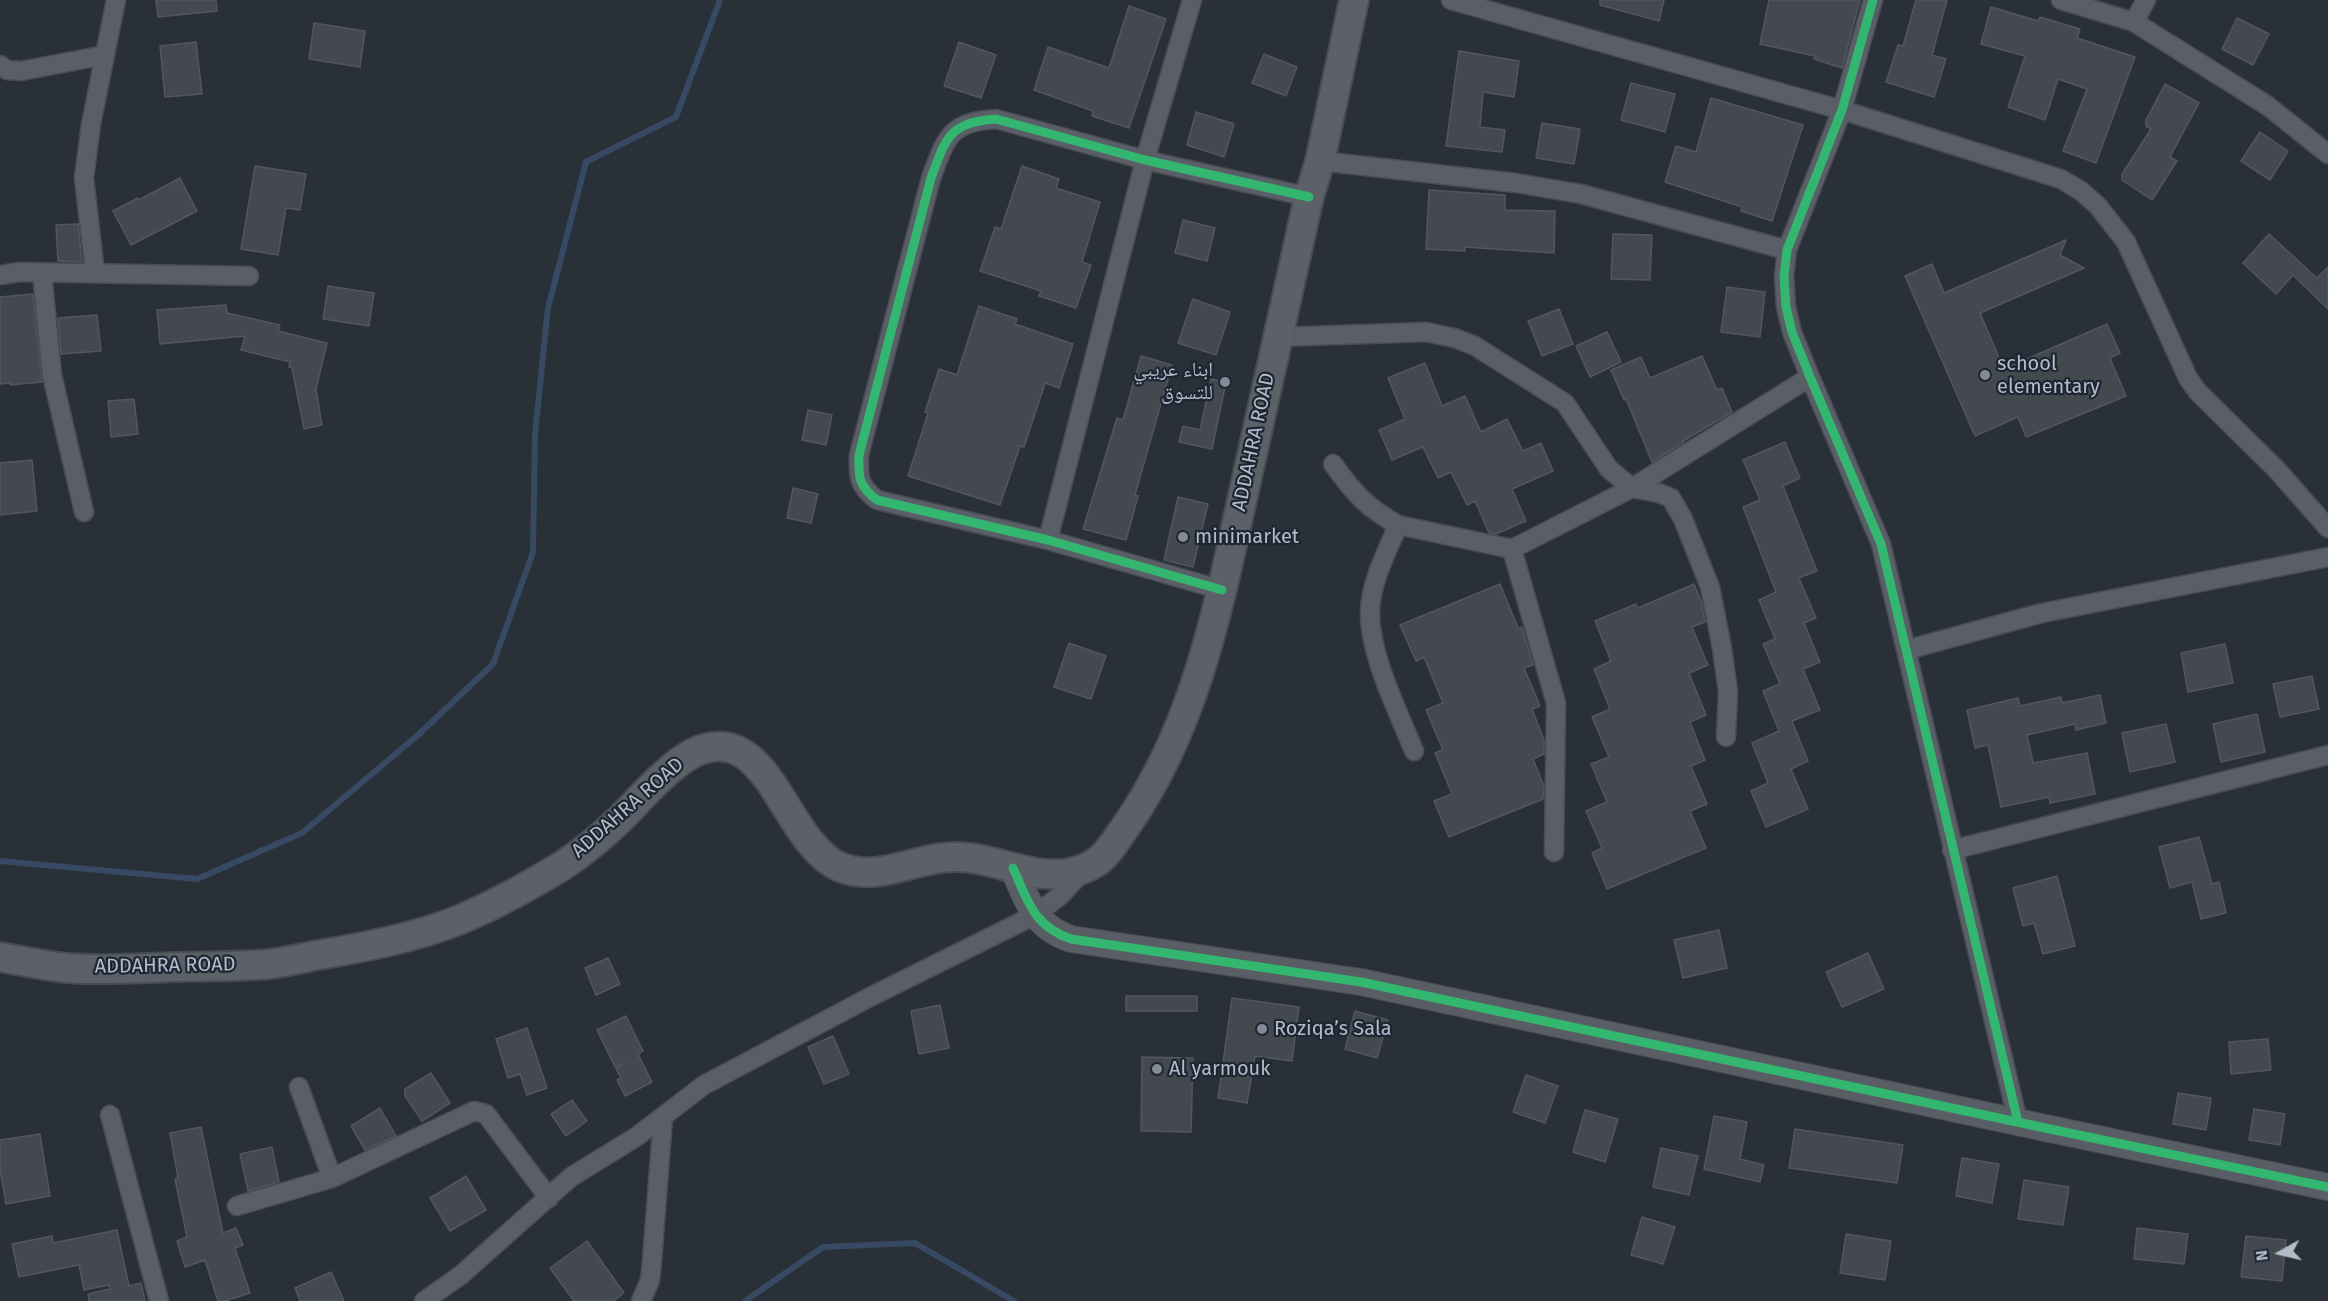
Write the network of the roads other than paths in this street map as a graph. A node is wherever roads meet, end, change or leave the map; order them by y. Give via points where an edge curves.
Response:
1 (116, 0) edge
2 (1192, 0) edge
3 (1354, 0) edge
4 (1450, 0) edge
5 (1873, 0) edge
6 (2061, 0) edge
7 (2146, 0) edge
8 (2134, 22) junction
9 (105, 55) junction
10 (0, 65) edge
11 (1842, 110) junction
12 (2328, 154) edge
13 (1145, 160) junction
14 (1320, 161) junction
15 (1309, 197) junction
16 (1787, 250) junction
17 (42, 273) junction
18 (95, 273) junction
19 (0, 275) edge
20 (249, 276) dead end
21 (1278, 337) junction
22 (1810, 377) junction
23 (1333, 464) dead end
24 (1632, 488) junction
25 (84, 512) dead end
26 (1398, 525) junction
27 (2328, 528) edge
28 (1048, 540) junction
29 (1512, 549) junction
30 (2328, 557) edge
31 (1222, 590) junction
32 (1906, 650) junction
33 (1725, 737) dead end
34 (1413, 751) dead end
35 (2328, 755) edge
36 (1952, 850) junction
37 (1554, 852) dead end
38 (1087, 867) junction
39 (1012, 868) junction
40 (1035, 915) junction
41 (0, 957) edge
42 (299, 1087) dead end
43 (110, 1116) dead end
44 (663, 1117) junction
45 (2018, 1122) junction
46 (332, 1178) junction
47 (2328, 1187) edge
48 (549, 1198) junction
49 (237, 1206) dead end
50 (159, 1301) edge
51 (424, 1301) edge
52 (641, 1301) edge

1 - 9 street
2 - 13 street
3 - 14 main road, ADDAHRA ROAD
4 - 11 street
5 - 11 street
6 - 8 street
7 - 8 street
8 - 12 street via 2268,106
9 - 10 street via 21,71
9 - 18 street via 84,178
11 - 16 street
11 - 27 street via 2061,179 2081,191 2126,242 2197,391 2277,470
13 - 15 street
13 - 28 street
13 - 28 street via 996,119 973,120 956,128 943,145 931,178 859,455 858,474 864,490 877,500
14 - 15 main road, ADDAHRA ROAD
14 - 16 street via 1581,194
15 - 21 main road, ADDAHRA ROAD
16 - 22 street via 1786,307
17 - 18 street
17 - 19 street
17 - 25 street via 52,375
18 - 20 street
21 - 24 street via 1426,332 1475,346 1565,403 1609,469
21 - 31 main road, ADDAHRA ROAD
22 - 24 street
22 - 32 street via 1881,544
23 - 26 street via 1355,494
24 - 29 street
24 - 33 street via 1671,498 1710,587 1728,692
26 - 29 street
26 - 34 street via 1378,571 1370,609 1371,632
28 - 31 street
29 - 37 street via 1556,703
30 - 32 street via 2042,613
31 - 38 main road, ADDAHRA ROAD via 1195,690 1169,754 1119,836 1100,861
32 - 36 street
35 - 36 street
36 - 45 street
38 - 39 main road, ADDAHRA ROAD via 1058,874
38 - 40 street
39 - 40 street
39 - 41 main road, ADDAHRA ROAD via 955,857 884,872 839,867 809,843 750,757 729,748 709,747 690,755 571,860 516,893 454,922 368,946 271,964 67,968
40 - 44 street via 762,1053 704,1085
40 - 45 street via 1057,934 1071,939 1361,982
42 - 46 street
43 - 50 street
44 - 48 street via 571,1177
44 - 52 street via 650,1280
45 - 47 street
46 - 48 street via 474,1111 486,1114
46 - 49 street
48 - 51 street via 461,1275

